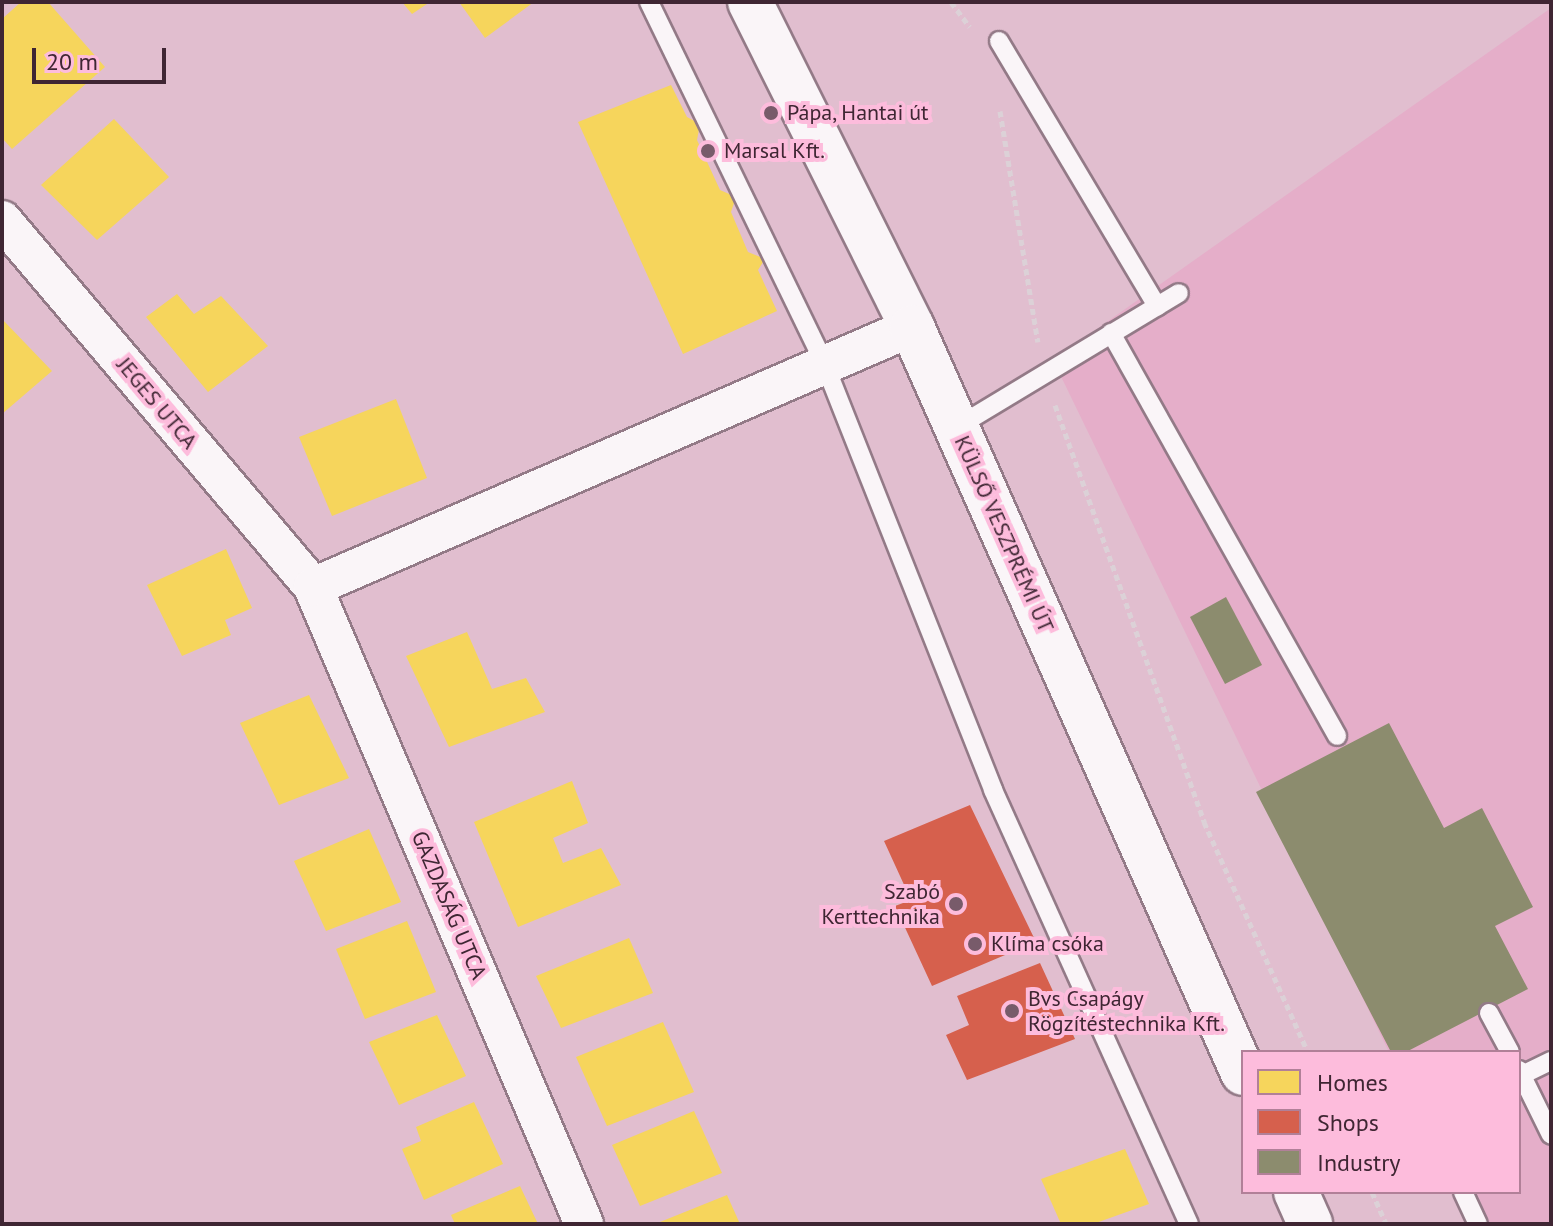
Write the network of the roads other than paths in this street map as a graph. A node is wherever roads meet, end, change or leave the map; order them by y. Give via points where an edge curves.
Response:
1 (649, 2) edge
2 (750, 2) edge
3 (999, 41) dead end
4 (2, 220) edge
5 (1179, 293) dead end
6 (1157, 306) junction
7 (912, 327) junction
8 (1111, 333) junction
9 (825, 365) junction
10 (957, 427) junction
11 (313, 587) junction
12 (1337, 736) dead end
13 (1489, 1013) dead end
14 (1509, 1050) edge
15 (1551, 1061) edge
16 (1241, 1068) edge
17 (1521, 1073) edge
18 (1521, 1075) edge
19 (1551, 1135) edge
20 (1297, 1194) edge
21 (1464, 1194) edge
22 (584, 1224) edge
23 (1189, 1224) edge
24 (1310, 1224) edge
25 (1478, 1224) edge

1 - 9 lane
2 - 7 street, KÜLSŐ VESZPRÉMI ÚT
3 - 6 lane
4 - 11 street, JEGES UTCA
5 - 6 lane
6 - 8 lane
7 - 9 street
7 - 10 street, KÜLSŐ VESZPRÉMI ÚT
8 - 10 lane
8 - 12 lane
9 - 11 street
9 - 23 lane via 993,790
10 - 16 street, KÜLSŐ VESZPRÉMI ÚT
11 - 22 street, GAZDASÁG UTCA
13 - 14 lane
15 - 17 lane
18 - 19 lane
20 - 24 street
21 - 25 lane

